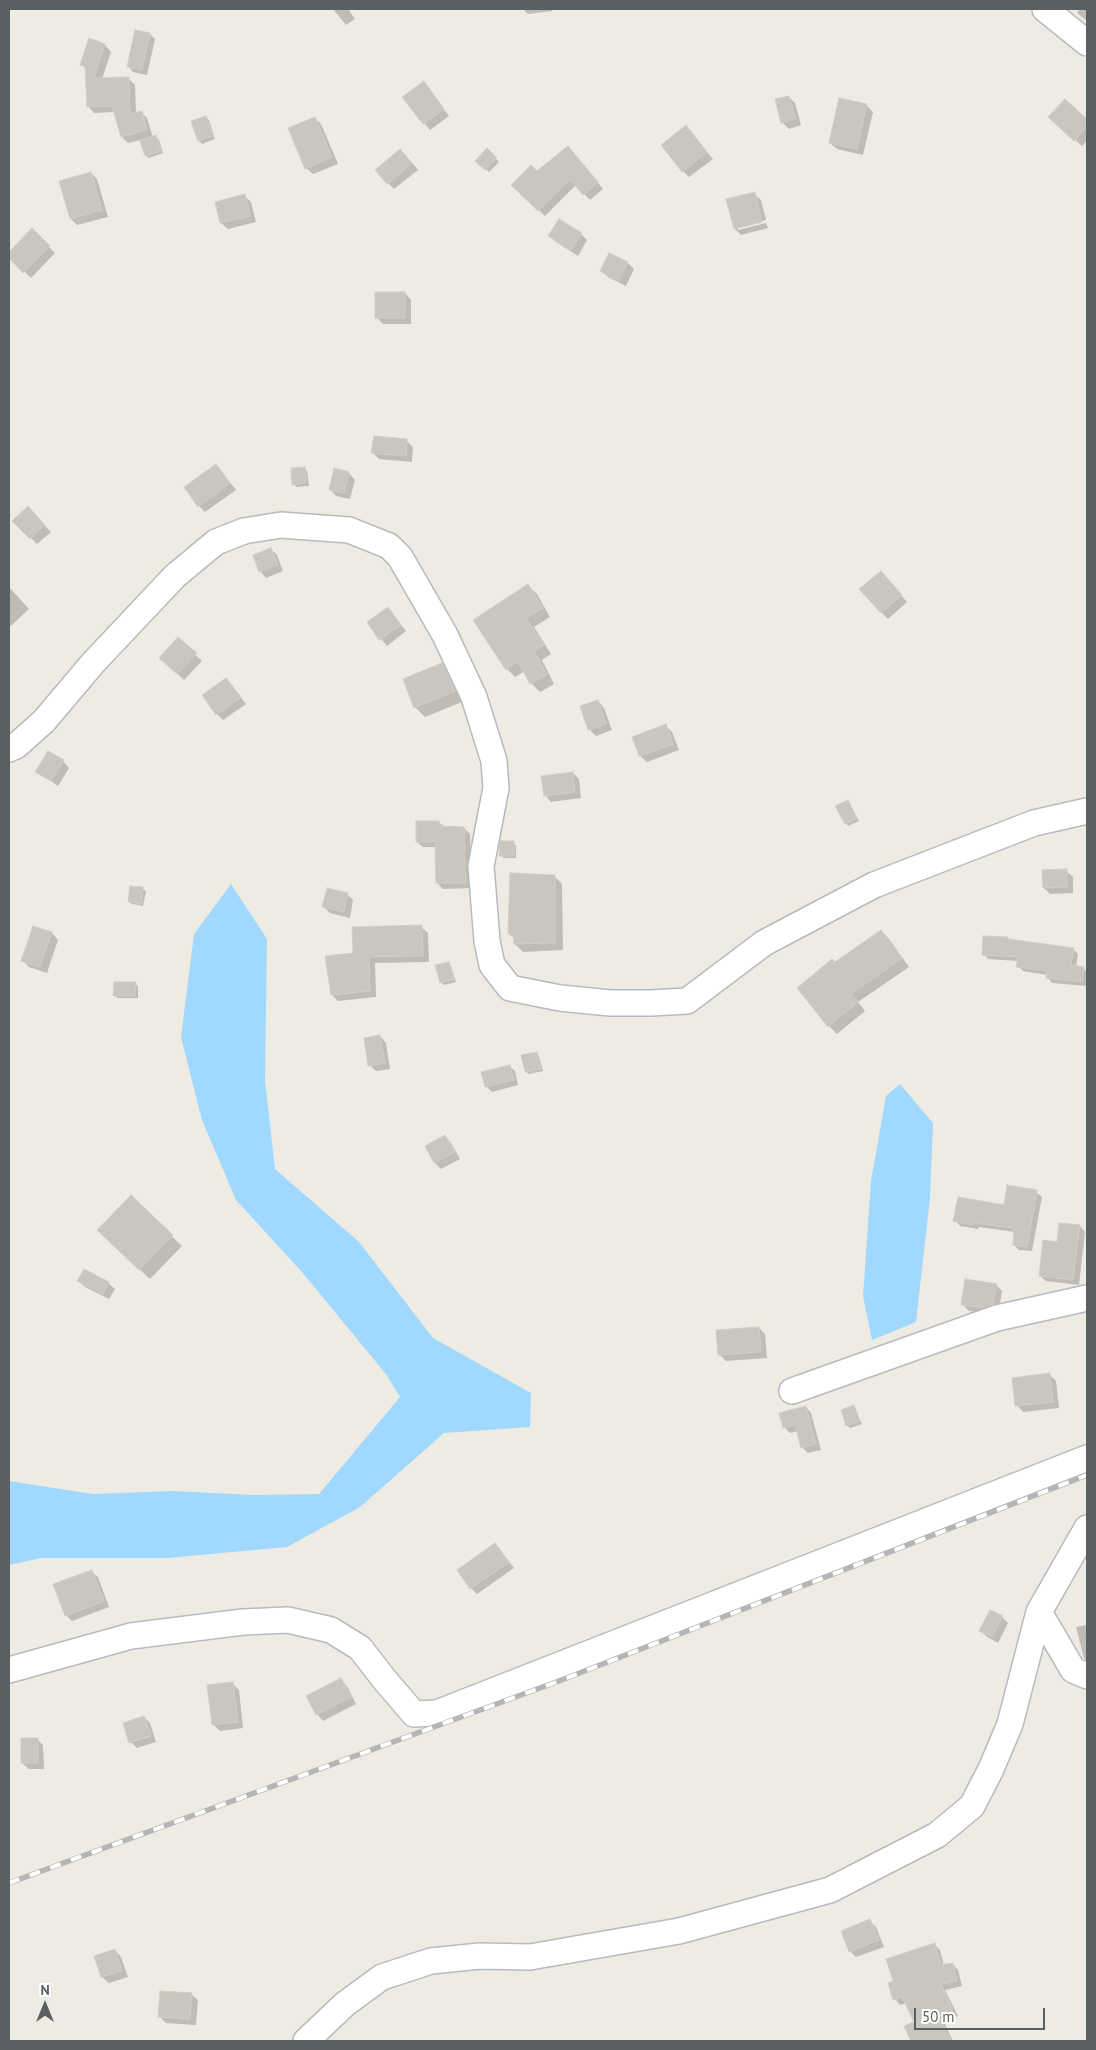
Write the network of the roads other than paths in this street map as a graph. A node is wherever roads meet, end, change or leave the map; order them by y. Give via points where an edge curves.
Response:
1 (1045, 9) edge
2 (1087, 43) edge
3 (9, 749) edge
4 (1087, 811) edge
5 (1087, 1298) edge
6 (792, 1391) dead end
7 (1087, 1458) edge
8 (1087, 1528) edge
9 (1039, 1612) junction
10 (9, 1670) edge
11 (1087, 1676) edge
12 (306, 2041) edge

1 - 2 street
3 - 4 street via 44,721 93,663 175,576 216,542 244,531 281,526 349,530 389,546 400,557 445,635 474,697 494,762 496,788 481,866 492,965 510,988 610,1003 687,1001 764,943 874,885 1034,822
5 - 6 street via 997,1318
7 - 10 street via 437,1713 414,1714 360,1648 331,1630 288,1620 243,1622 131,1636
8 - 9 street
9 - 11 street via 1073,1670
9 - 12 street via 1010,1724 991,1768 972,1806 937,1835 830,1890 679,1931 530,1956 480,1956 431,1961 382,1978 345,2004

